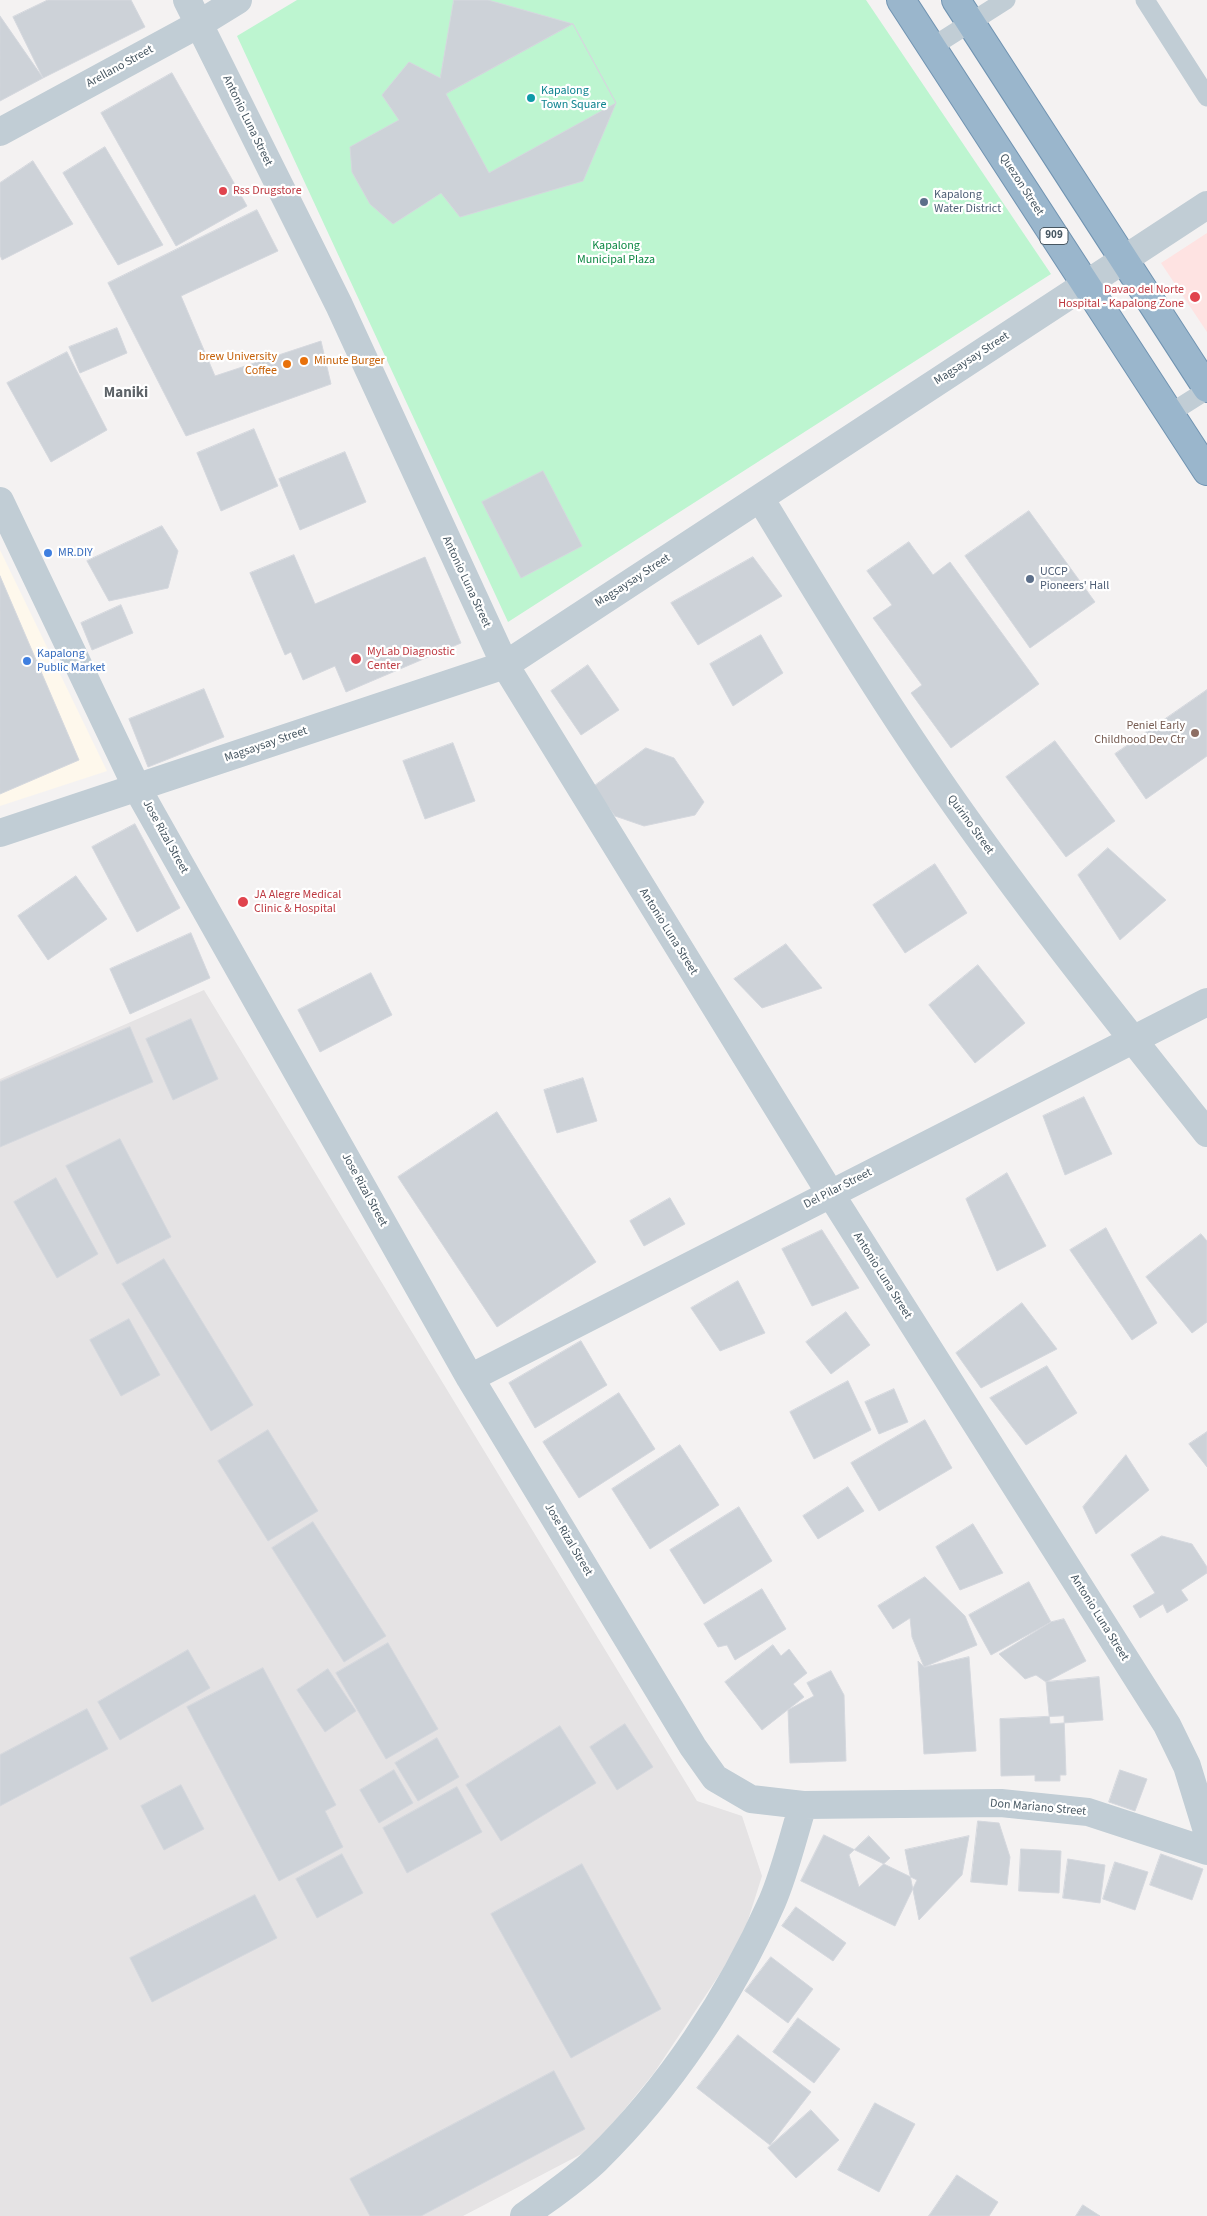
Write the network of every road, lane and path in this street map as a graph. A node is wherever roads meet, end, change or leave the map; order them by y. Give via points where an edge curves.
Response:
1 (187, 0) edge
2 (238, 0) edge
3 (902, 0) edge
4 (956, 0) edge
5 (1006, 0) edge
6 (1144, 0) edge
7 (970, 22) junction
8 (199, 24) junction
9 (932, 47) junction
10 (1207, 97) edge
11 (0, 132) edge
12 (1207, 205) edge
13 (1124, 260) junction
14 (1085, 284) junction
15 (1207, 389) edge
16 (1169, 414) junction
17 (1207, 470) edge
18 (760, 498) junction
19 (0, 501) edge
20 (505, 665) junction
21 (137, 788) junction
22 (0, 833) edge
23 (1207, 1002) edge
24 (1134, 1041) junction
25 (1207, 1133) edge
26 (830, 1193) junction
27 (470, 1378) junction
28 (803, 1805) junction
29 (1207, 1831) edge
30 (1207, 1851) edge
31 (532, 2213) edge

1 - 8 street, Antonio Luna Street
2 - 8 street, Arellano Street
3 - 9 highway, Quezon Street / 909
4 - 7 highway
5 - 7 lane
6 - 10 lane
7 - 9 lane
7 - 13 highway
8 - 11 street, Arellano Street
8 - 20 street, Antonio Luna Street via 339,306
9 - 14 highway, Quezon Street / 909
12 - 13 street, Magsaysay Street
13 - 14 street, Magsaysay Street
13 - 15 highway
14 - 16 highway, Quezon Street / 909
14 - 18 street, Magsaysay Street
15 - 16 lane
16 - 17 highway, Quezon Street / 909
18 - 20 street, Magsaysay Street
18 - 24 street, Quirino Street via 854,654 946,791
19 - 21 street, Jose Rizal Street
20 - 21 street, Magsaysay Street
20 - 26 street, Antonio Luna Street
21 - 22 street, Magsaysay Street
21 - 27 street, Jose Rizal Street
23 - 24 street, Del Pilar Street
24 - 25 street, Quirino Street
24 - 26 street, Del Pilar Street
26 - 27 street, Del Pilar Street
26 - 29 street, Antonio Luna Street via 1167,1725 1187,1766
27 - 28 street, Jose Rizal Street via 714,1778 751,1799
28 - 30 street, Don Mariano Street via 1001,1803 1088,1812
28 - 31 street via 772,1902 736,1972 693,2044 640,2113 594,2161

